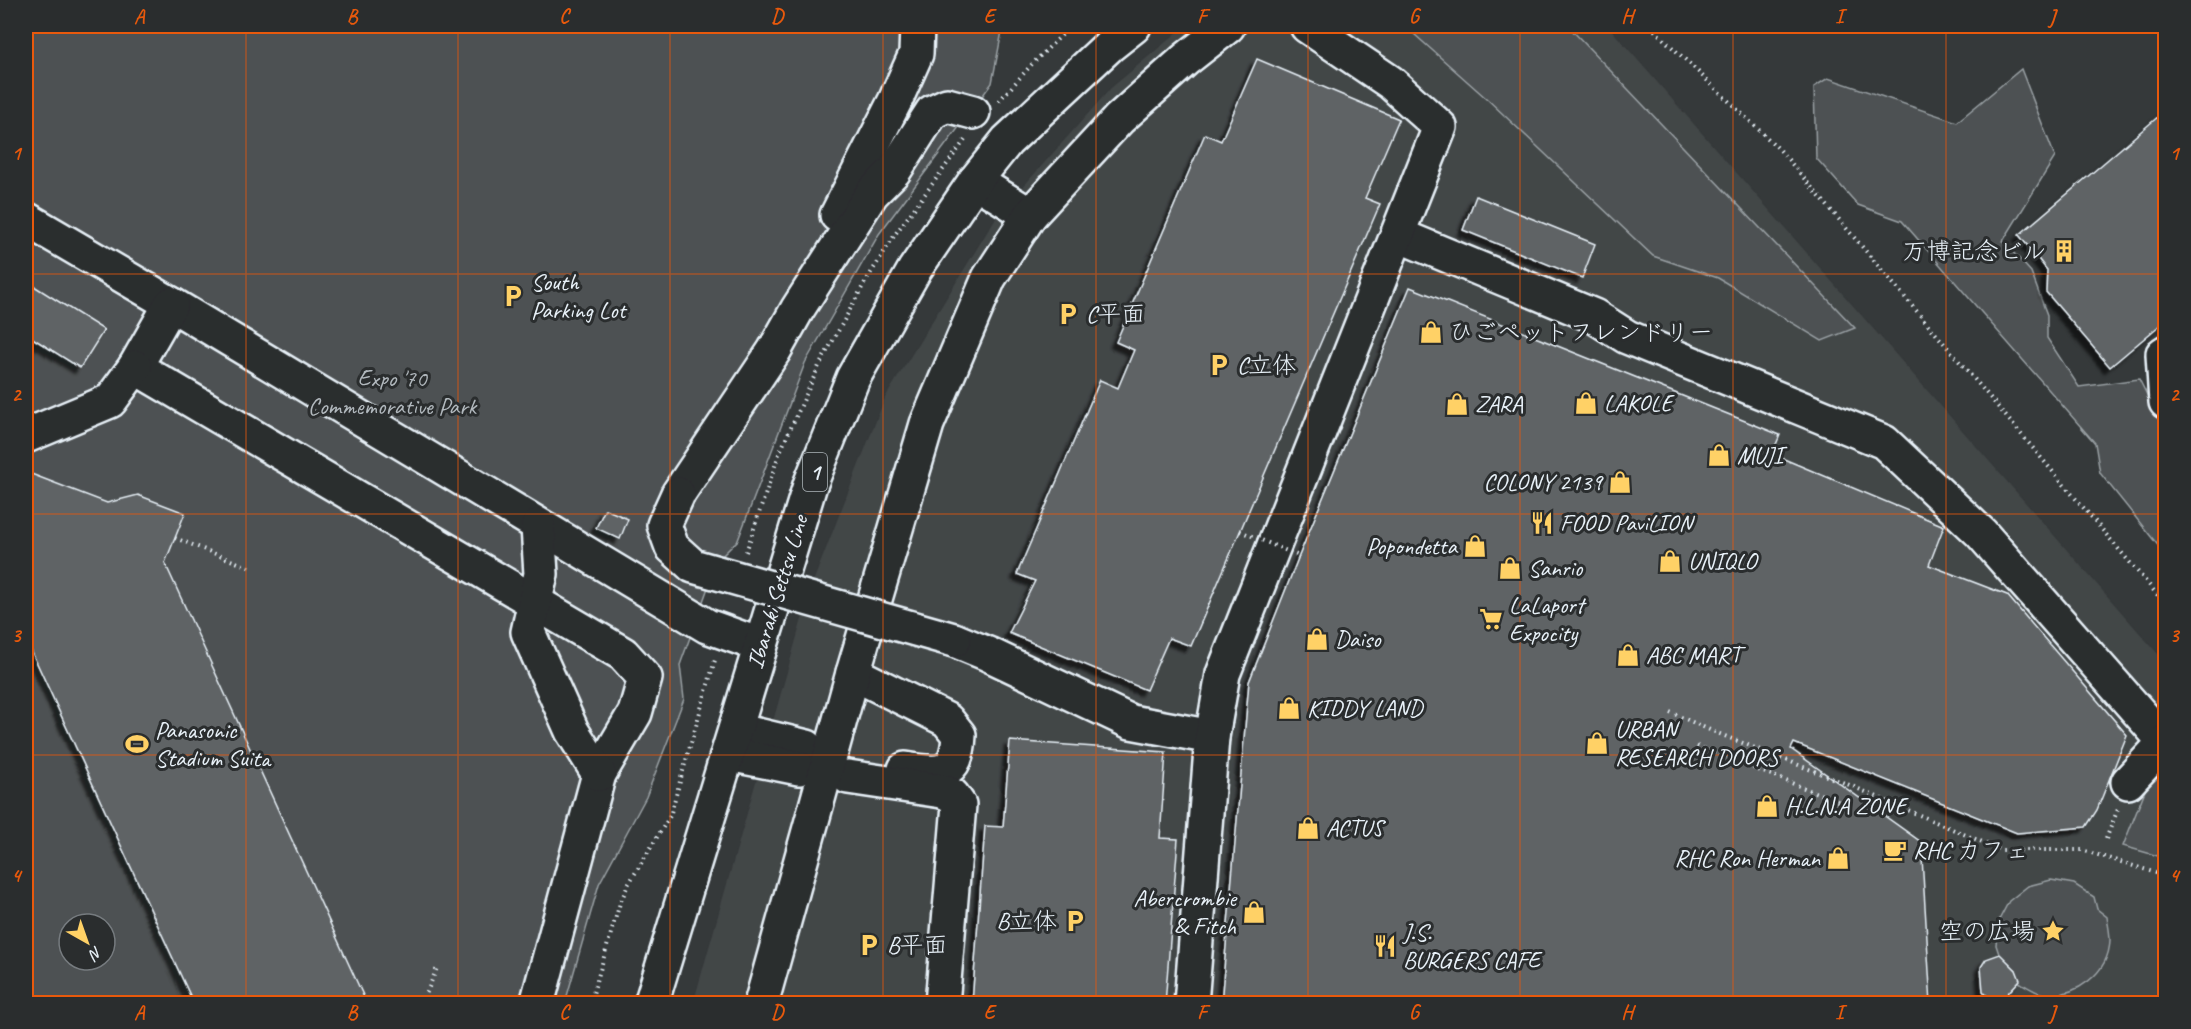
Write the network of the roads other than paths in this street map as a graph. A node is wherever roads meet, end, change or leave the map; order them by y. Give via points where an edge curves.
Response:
1 (917, 26) edge
2 (934, 26) edge
3 (1134, 26) edge
4 (1228, 26) edge
5 (1308, 26) edge
6 (910, 95) junction
7 (974, 112) junction
8 (1007, 141) junction
9 (975, 181) junction
10 (872, 193) junction
11 (1030, 215) junction
12 (26, 219) edge
13 (1398, 235) junction
14 (171, 304) junction
15 (797, 310) junction
16 (2166, 352) edge
17 (135, 367) junction
18 (2166, 402) edge
19 (26, 436) edge
20 (538, 526) junction
21 (534, 603) junction
22 (760, 645) junction
23 (854, 673) junction
24 (1212, 737) junction
25 (2165, 741) edge
26 (733, 742) junction
27 (803, 757) tunnel mouth
28 (599, 774) junction
29 (2128, 782) dead end
30 (537, 1004) edge
31 (651, 1004) edge
32 (761, 1004) edge
33 (942, 1004) edge
34 (1191, 1004) edge

1 - 6 main road
2 - 6 main road via 936,59
3 - 8 main road, Ibaraki Settsu Line / 1
4 - 11 main road via 1119,119
5 - 13 main road via 1390,82 1440,127
6 - 7 main road via 948,90
6 - 10 main road
6 - 15 main road via 819,251
7 - 8 main road
7 - 10 main road via 946,105 932,112 894,171
8 - 9 main road, Ibaraki Settsu Line / 1
9 - 11 main road
9 - 22 main road, Ibaraki Settsu Line / 1 via 915,269 853,378 810,485
10 - 15 main road
11 - 23 main road via 989,278 927,424
12 - 14 main road
13 - 24 main road via 1223,674
13 - 25 main road via 1594,316 1627,336 1884,442 1981,533
14 - 17 main road
14 - 20 main road
15 - 24 main road, bridge via 678,494 664,525 672,547 693,566 954,640 1131,722
16 - 18 main road
17 - 19 main road via 110,401
17 - 21 main road
20 - 21 main road via 541,574
20 - 22 main road via 707,626
21 - 28 main road via 528,632 572,731
21 - 28 main road via 623,654 645,678 635,713
22 - 26 main road, Ibaraki Settsu Line / 1
23 - 32 main road
23 - 33 main road via 947,720 959,735 958,753 941,772 851,769 942,791 952,795 959,805
24 - 34 main road
25 - 29 main road
26 - 27 main road
26 - 31 main road, Ibaraki Settsu Line / 1
28 - 30 main road

